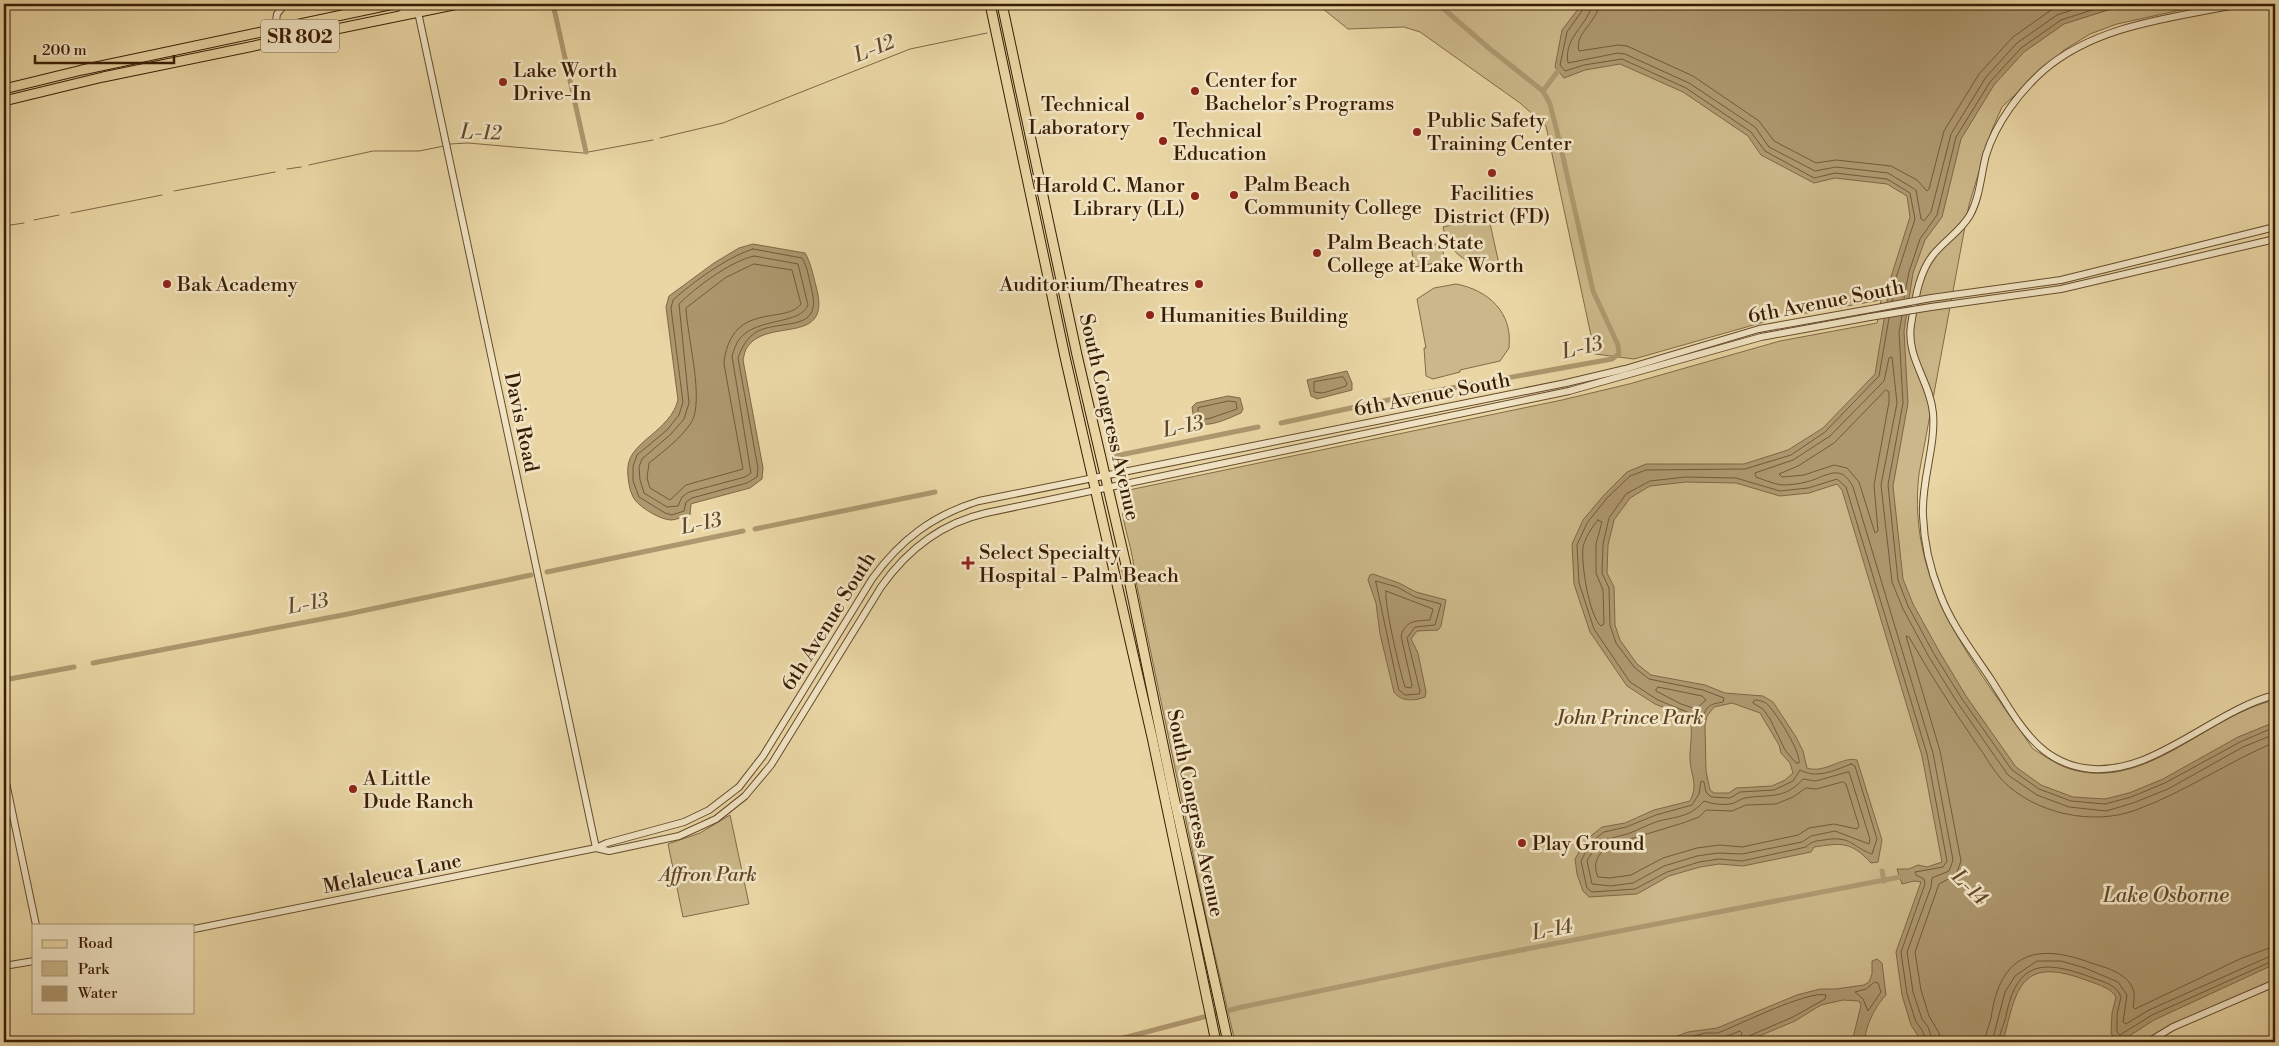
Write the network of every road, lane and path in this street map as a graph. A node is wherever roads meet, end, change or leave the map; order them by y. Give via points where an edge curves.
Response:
1 (284, 4) edge
2 (394, 4) edge
3 (412, 4) edge
4 (424, 4) edge
5 (458, 4) edge
6 (990, 4) edge
7 (1002, 4) edge
8 (2240, 4) edge
9 (418, 12) junction
10 (399, 16) junction
11 (313, 21) junction
12 (275, 28) junction
13 (278, 41) junction
14 (244, 48) junction
15 (176, 49) junction
16 (139, 57) junction
17 (142, 69) junction
18 (103, 77) junction
19 (4, 89) edge
20 (4, 101) edge
21 (2275, 227) edge
22 (2275, 239) edge
23 (1105, 475) junction
24 (1092, 478) junction
25 (1108, 487) junction
26 (1095, 490) junction
27 (2275, 695) edge
28 (1156, 736) junction
29 (4, 773) edge
30 (729, 795) joint
31 (735, 805) joint
32 (596, 848) junction
33 (36, 924) edge
34 (195, 929) edge
35 (32, 961) edge
36 (4, 966) edge
37 (2275, 983) edge
38 (1216, 1042) edge
39 (1228, 1042) edge
40 (2148, 1042) edge

1 - 12 street via 276,14
2 - 11 main road, SR 802
3 - 10 street
4 - 9 street
5 - 9 main road, SR 802
6 - 24 main road, South Congress Avenue
7 - 23 main road, South Congress Avenue
8 - 27 street via 2110,33 2067,54 2029,85 2012,106 1987,152 1970,214 1933,255 1922,273 1911,328 1911,346 1932,403 1934,419 1924,478 1922,515 1933,575 1960,632 2015,716 2040,747 2075,767 2104,770 2129,767 2238,708
9 - 10 main road, SR 802
9 - 32 street, Davis Road
10 - 13 main road, SR 802
11 - 12 main road, SR 802
11 - 13 main road via 301,28 281,32
12 - 14 main road via 271,36
12 - 15 main road, SR 802
13 - 14 main road, SR 802
14 - 17 main road, SR 802
15 - 16 main road, SR 802
15 - 17 main road via 173,55 148,60
16 - 18 main road via 131,65 108,70
16 - 19 main road, SR 802
17 - 18 main road, SR 802
18 - 20 main road, SR 802
21 - 23 street, 6th Avenue South, bridge via 2061,280 1931,298 1759,329 1566,383
22 - 25 street, 6th Avenue South, bridge via 2061,289 1930,307 1761,338 1569,391
23 - 24 street, 6th Avenue South
23 - 25 main road, South Congress Avenue
24 - 26 main road, South Congress Avenue
24 - 30 street, 6th Avenue South via 979,500 941,515 908,537 872,579 755,768
25 - 26 street, 6th Avenue South
25 - 28 main road, South Congress Avenue via 1126,565
26 - 28 main road, South Congress Avenue via 1148,719
26 - 31 street, 6th Avenue South via 974,516 949,526 916,547 896,566 881,587 772,764
28 - 38 main road, South Congress Avenue
28 - 39 main road, South Congress Avenue via 1165,756
29 - 33 street
30 - 32 street, Melaleuca Lane via 709,810 684,822 607,842
31 - 32 street, Melaleuca Lane via 679,836 609,850
32 - 34 street, Melaleuca Lane
35 - 36 street
37 - 40 street via 2173,1026

